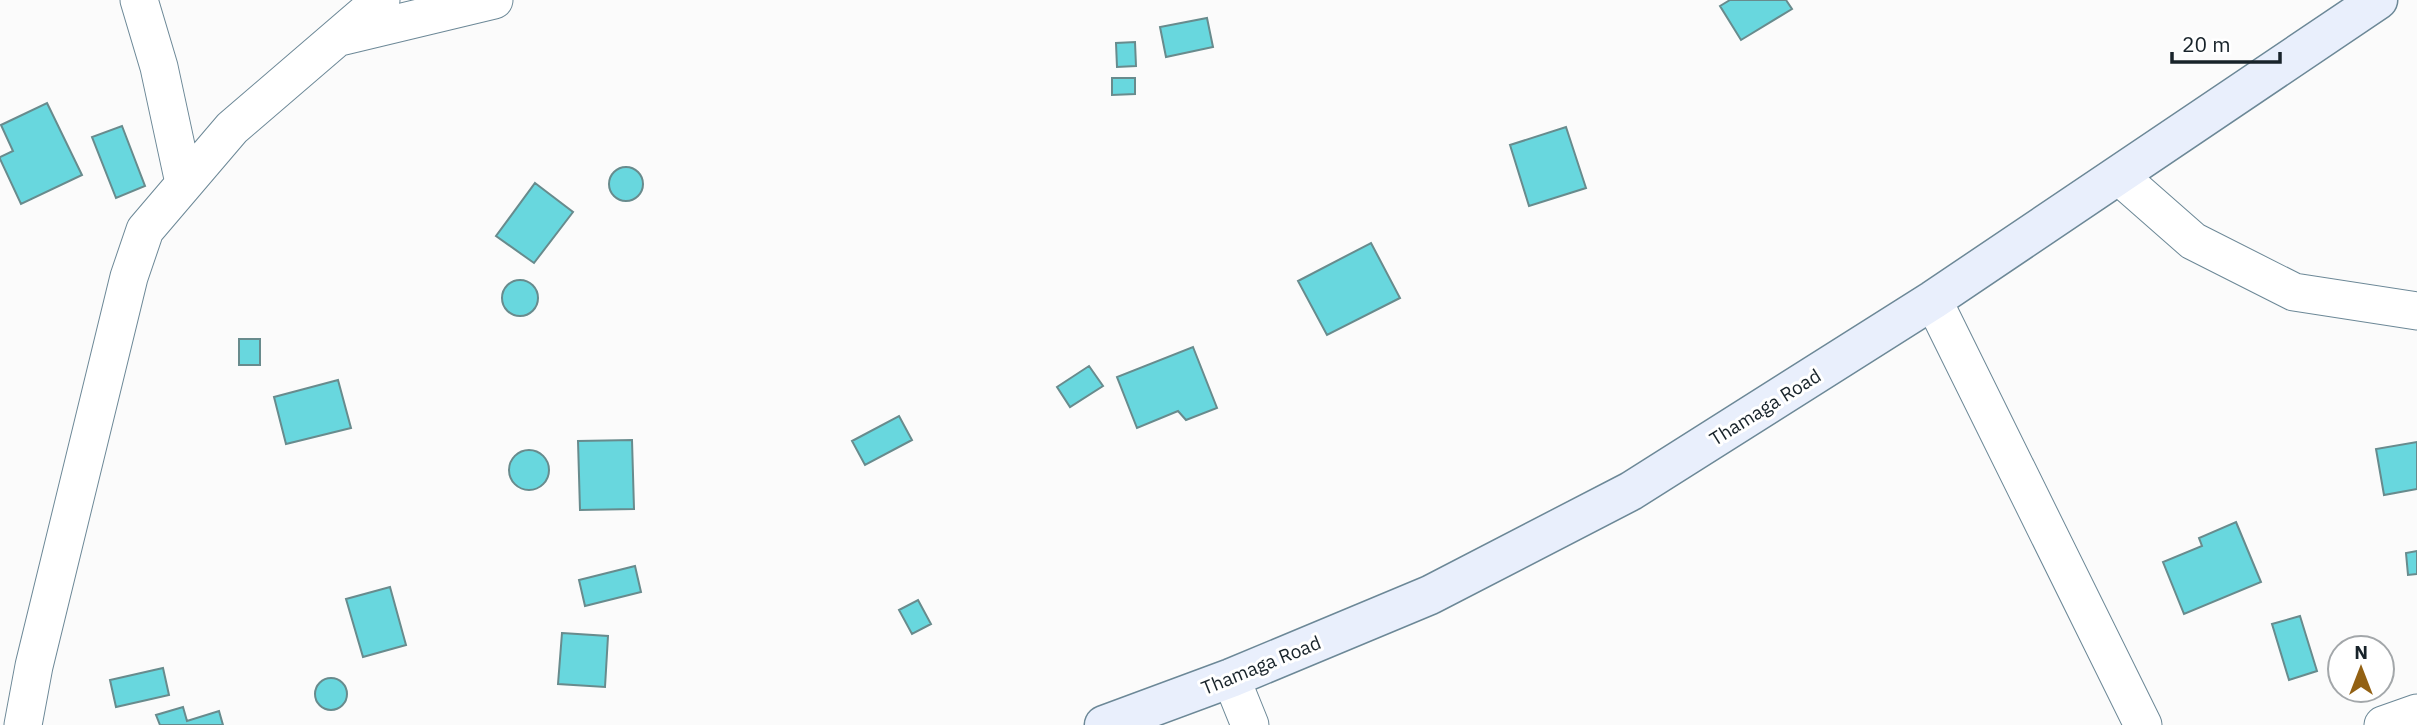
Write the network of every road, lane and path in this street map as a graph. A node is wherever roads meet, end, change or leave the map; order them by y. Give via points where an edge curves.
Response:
1 (139, 0) edge
2 (382, 0) edge
3 (494, 0) edge
4 (2378, 0) edge
5 (339, 37) junction
6 (2119, 176) junction
7 (184, 183) junction
8 (1933, 300) junction
9 (2417, 311) edge
10 (1231, 678) junction
11 (2417, 713) edge
12 (16, 721) edge
13 (1104, 725) edge
14 (1250, 725) edge
15 (2143, 725) edge
16 (2383, 725) edge

1 - 7 street
2 - 5 street
3 - 5 street
4 - 6 main road, Thamaga Road
5 - 7 street via 232,128
6 - 8 main road, Thamaga Road
6 - 9 street via 2193,241 2294,292
7 - 12 street via 145,230 129,277 34,666
8 - 10 main road, Thamaga Road via 1631,491 1430,595
8 - 15 street
10 - 13 main road, Thamaga Road
10 - 14 street
11 - 16 street

